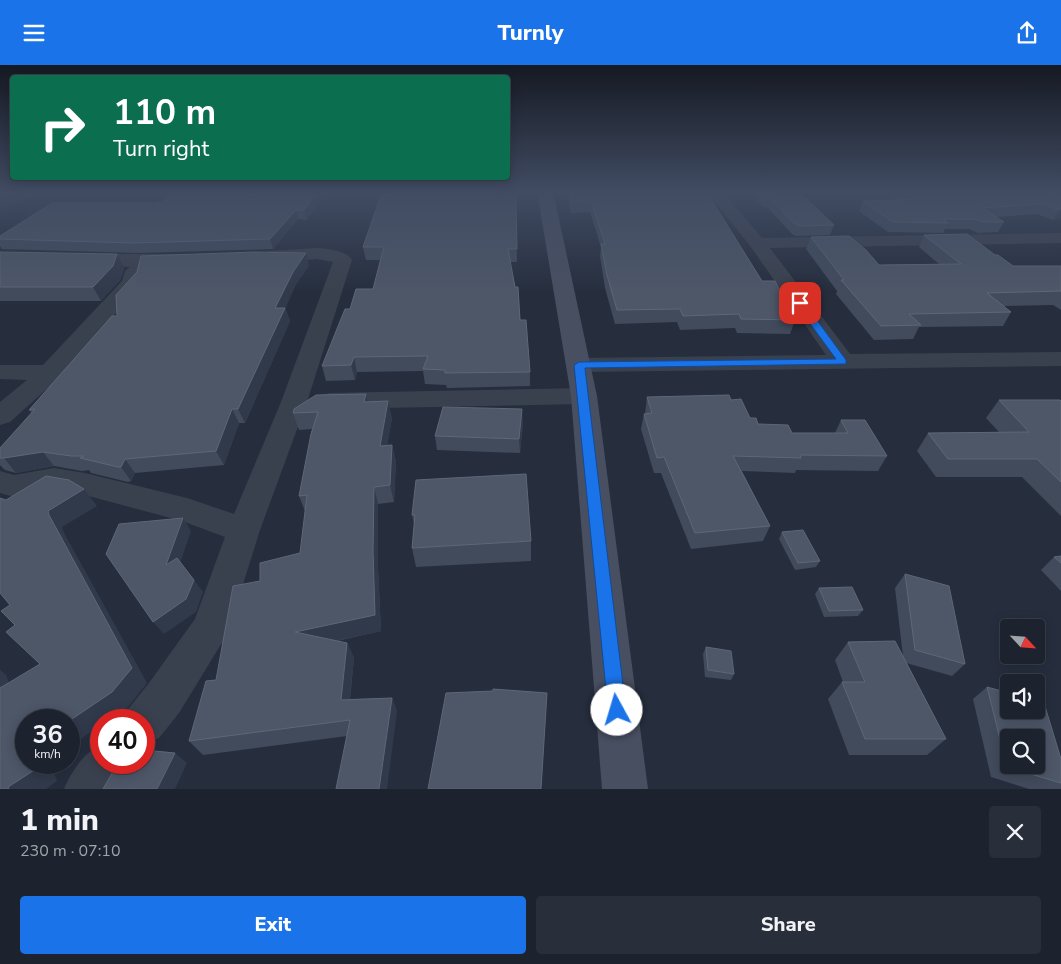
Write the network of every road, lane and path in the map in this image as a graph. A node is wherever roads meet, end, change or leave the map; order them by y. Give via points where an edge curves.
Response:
1 (550, 225) edge
2 (742, 225) edge
3 (1061, 238) edge
4 (757, 243) junction
5 (245, 257) edge
6 (59, 259) edge
7 (196, 259) edge
8 (138, 261) junction
9 (1061, 359) edge
10 (843, 362) junction
11 (579, 365) junction
12 (0, 372) edge
13 (50, 373) junction
14 (584, 396) junction
15 (294, 402) junction
16 (0, 416) edge
17 (0, 482) edge
18 (244, 530) junction
19 (155, 709) edge
20 (101, 774) edge
21 (87, 789) edge
22 (625, 789) edge

1 - 11 street
2 - 4 street
3 - 4 street
4 - 10 street
5 - 15 street via 324,255 343,260
6 - 8 street
7 - 8 street
8 - 13 street via 132,283
9 - 10 street
10 - 11 street
11 - 14 street
12 - 13 street
13 - 16 street
14 - 15 street
14 - 22 street
15 - 18 street
17 - 18 street via 14,486 54,479 85,484 187,510
18 - 19 street via 210,629
20 - 21 street

